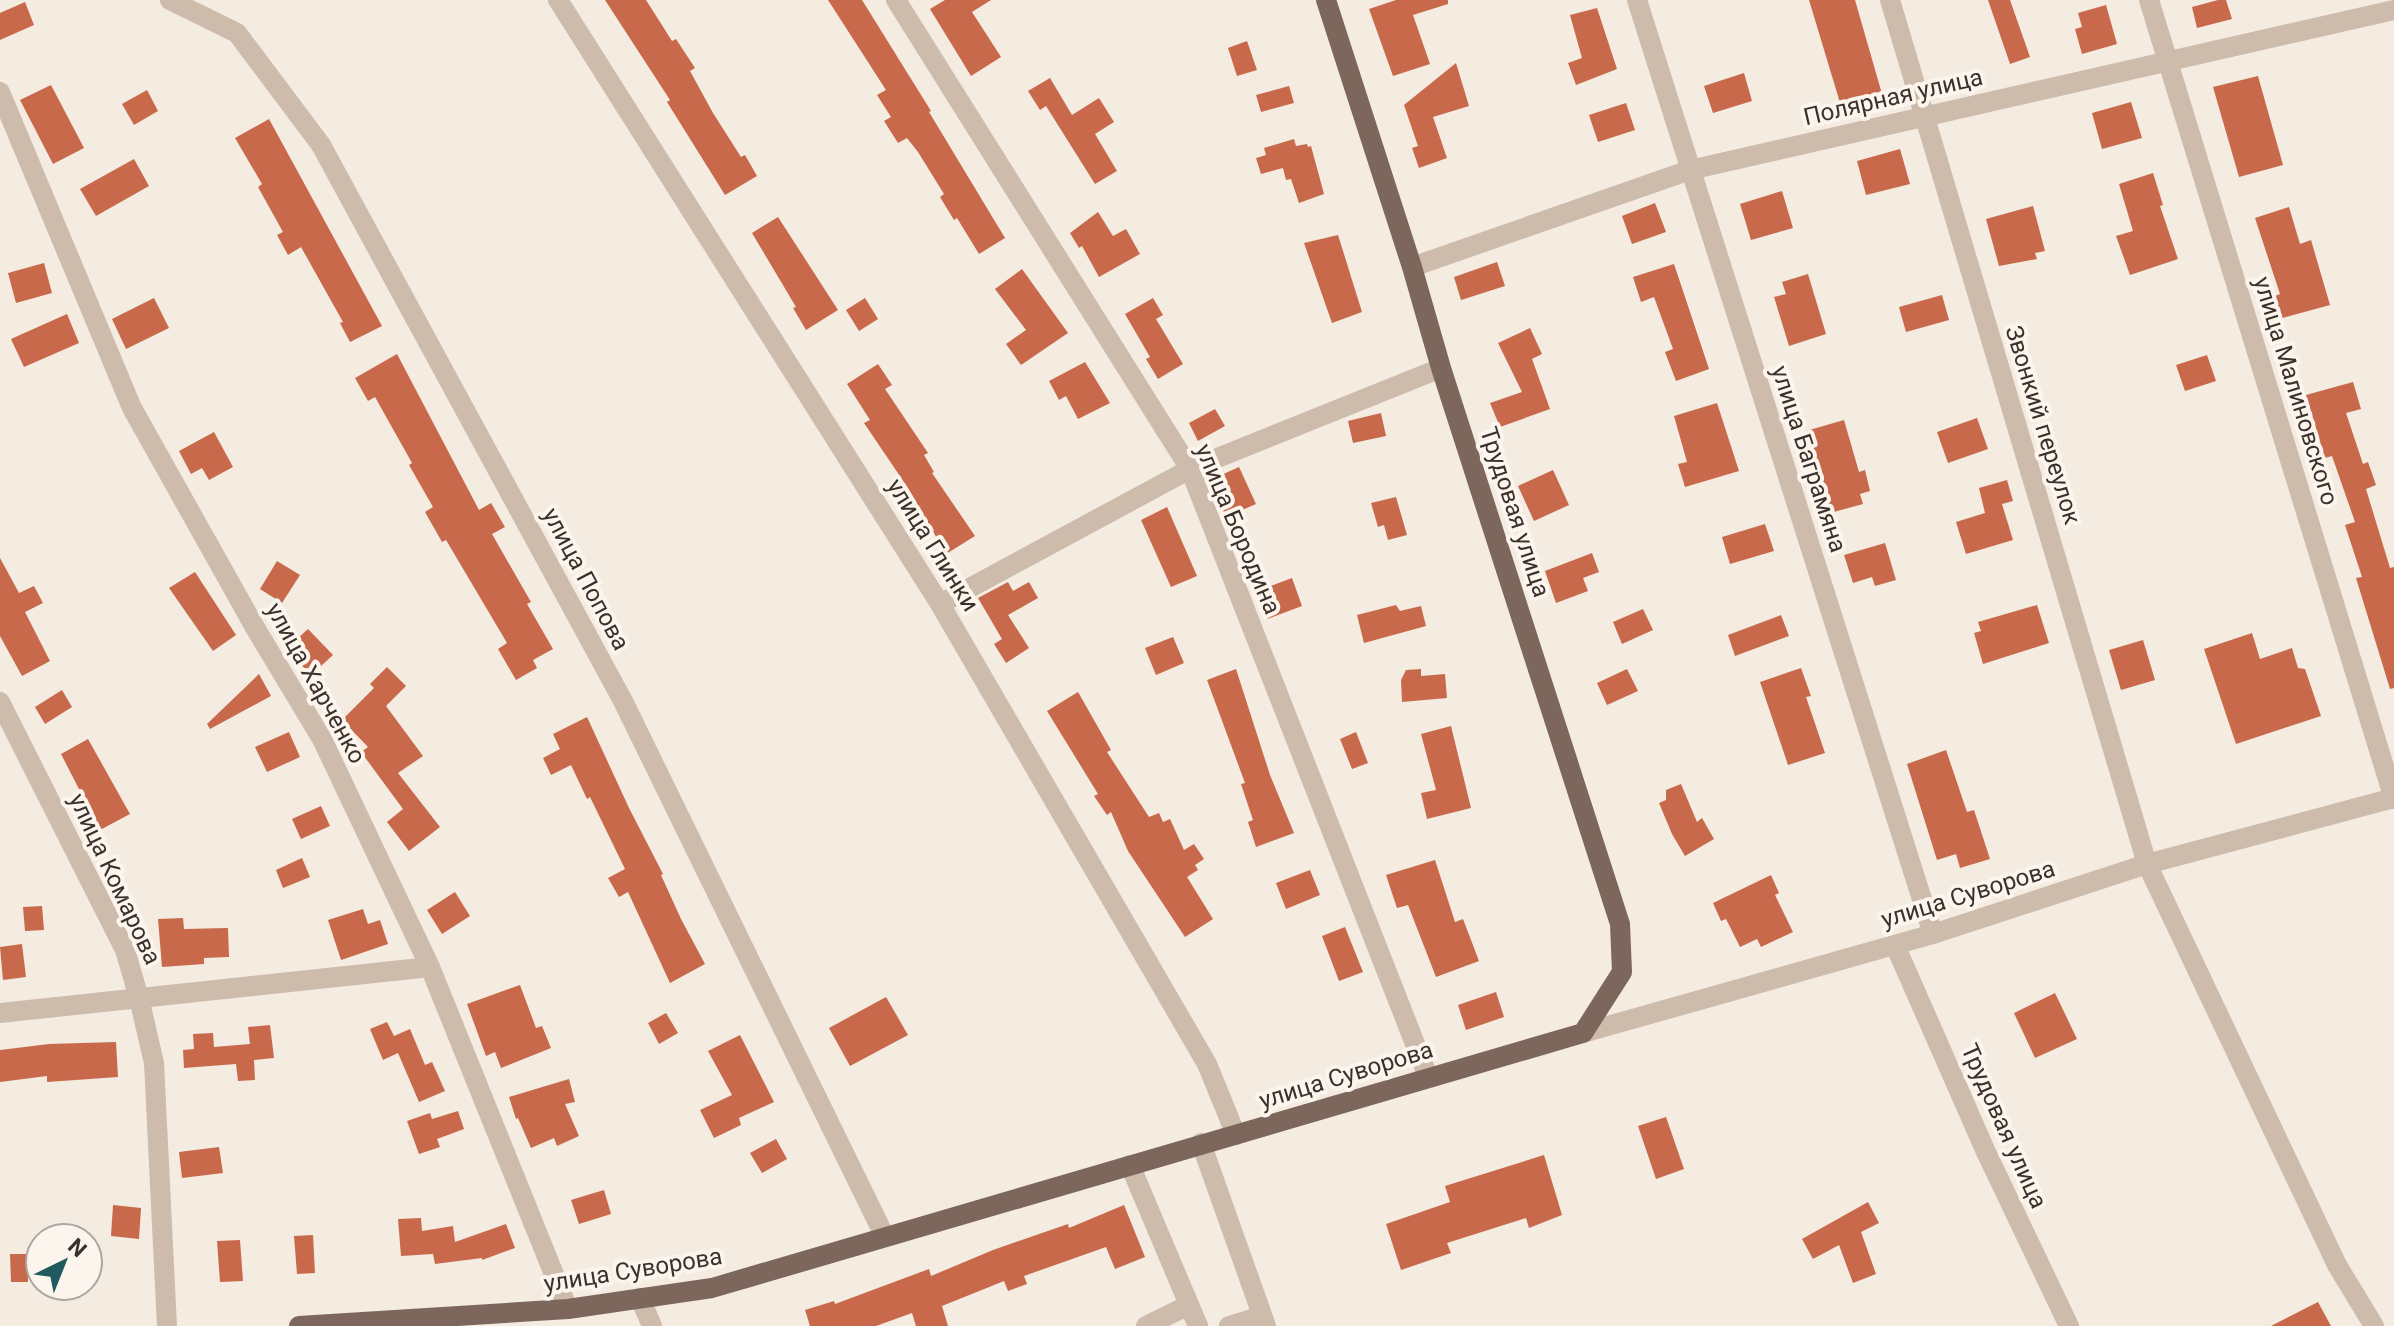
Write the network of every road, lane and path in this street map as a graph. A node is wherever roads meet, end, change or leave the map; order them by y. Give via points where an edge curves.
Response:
1 (170, 0) edge
2 (558, 0) edge
3 (1326, 0) edge
4 (1637, 0) edge
5 (1890, 0) edge
6 (2149, 0) edge
7 (906, 4) edge
8 (2394, 10) edge
9 (2167, 62) junction
10 (0, 92) edge
11 (1924, 117) junction
12 (1690, 170) junction
13 (1412, 267) junction
14 (1441, 368) junction
15 (1190, 469) junction
16 (940, 604) junction
17 (0, 702) edge
18 (2394, 798) edge
19 (2147, 864) junction
20 (1933, 934) junction
21 (1895, 945) junction
22 (430, 967) junction
23 (139, 998) junction
24 (0, 1013) edge
25 (1583, 1033) junction
26 (1428, 1077) junction
27 (1236, 1135) junction
28 (1201, 1143) junction
29 (1130, 1165) junction
30 (885, 1237) junction
31 (640, 1298) junction
32 (1189, 1305) junction
33 (568, 1309) junction
34 (1264, 1321) edge
35 (167, 1326) edge
36 (299, 1326) edge
37 (652, 1326) edge
38 (1146, 1326) edge
39 (1198, 1326) edge
40 (1229, 1326) edge
41 (2069, 1326) edge
42 (2374, 1326) edge

1 - 30 street, улица Попова via 237,33 321,145 623,701
2 - 16 street, улица Глинки
3 - 13 main road, Трудовая улица
4 - 12 street, улица Баграмяна
5 - 11 street, Звонкий переулок
6 - 9 street, улица Малиновского
7 - 15 street, улица Бородина
8 - 9 street, Полярная улица
9 - 11 street, Полярная улица
9 - 18 street, улица Малиновского
10 - 22 street, улица Харченко via 132,408 322,739
11 - 12 street, Полярная улица
11 - 19 street, Звонкий переулок
12 - 13 street, Полярная улица
12 - 20 street, улица Баграмяна
13 - 14 main road, Трудовая улица
14 - 15 street
14 - 25 main road, Трудовая улица via 1620,924 1622,972
15 - 16 street
15 - 26 street, улица Бородина
16 - 27 street, улица Глинки via 1207,1064
17 - 23 street, улица Комарова via 125,950
18 - 19 street, улица Суворова
19 - 20 street, улица Суворова
19 - 42 street, Звонкий переулок via 2337,1265
20 - 21 street, улица Суворова
21 - 25 street, улица Суворова
21 - 41 street, Трудовая улица
22 - 23 street
22 - 33 street, улица Харченко
23 - 24 street
23 - 35 street, улица Комарова via 154,1063
25 - 26 main road, улица Суворова
26 - 27 main road, улица Суворова
27 - 28 main road, улица Суворова
28 - 29 main road, улица Суворова
28 - 34 street
29 - 30 main road, улица Суворова
29 - 32 street
30 - 31 main road, улица Суворова via 712,1288
31 - 33 main road, улица Суворова
31 - 37 street
32 - 38 street
32 - 39 street
33 - 36 main road, улица Суворова
34 - 40 street

